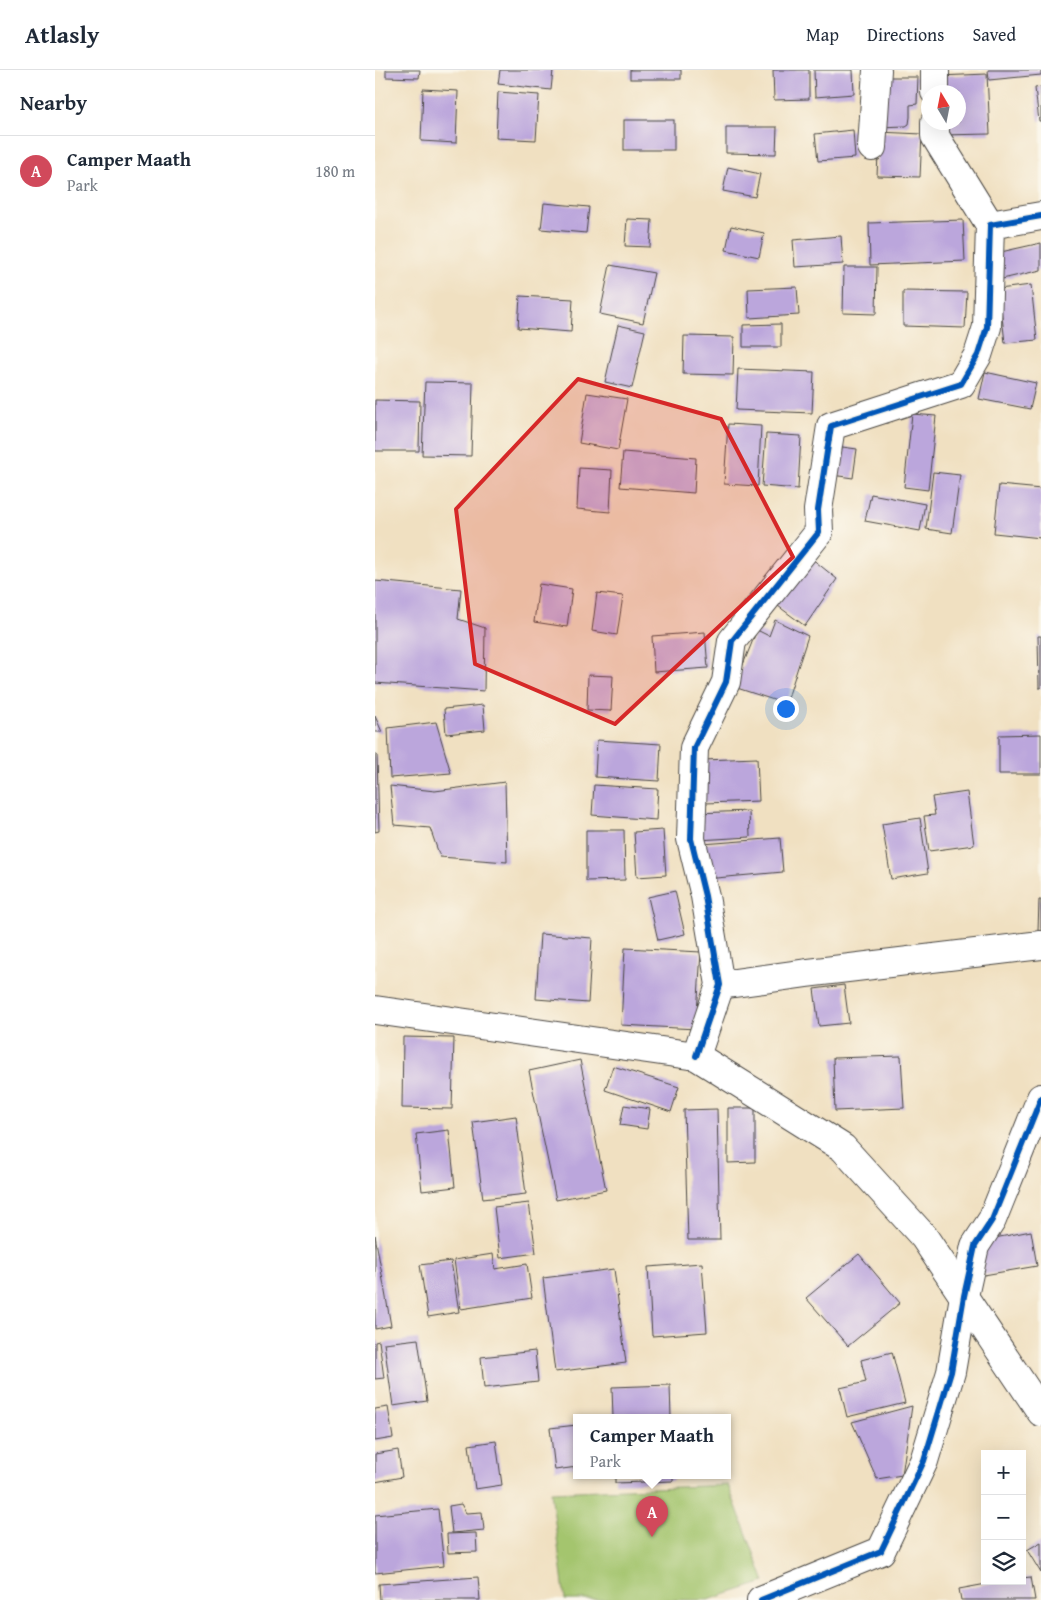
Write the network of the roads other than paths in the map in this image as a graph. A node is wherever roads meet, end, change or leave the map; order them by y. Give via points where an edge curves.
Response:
1 (877, 70) edge
2 (935, 70) edge
3 (935, 85) edge
4 (935, 130) edge
5 (872, 147) dead end
6 (1041, 216) edge
7 (990, 225) junction
8 (1041, 945) edge
9 (720, 985) junction
10 (375, 1010) edge
11 (696, 1056) junction
12 (1041, 1098) edge
13 (964, 1296) junction
14 (1041, 1412) edge
15 (761, 1600) edge

1 - 5 street
2 - 3 street
4 - 7 street via 935,136
6 - 7 street
7 - 9 street via 987,327 978,356 961,384 831,426 818,510 819,532 731,641 726,682 694,748 691,839 705,896
8 - 9 street
9 - 11 street
10 - 11 street
11 - 13 street via 843,1148 924,1237
12 - 13 street via 992,1220 975,1246
13 - 14 street
13 - 15 street via 951,1372 924,1461 881,1551

